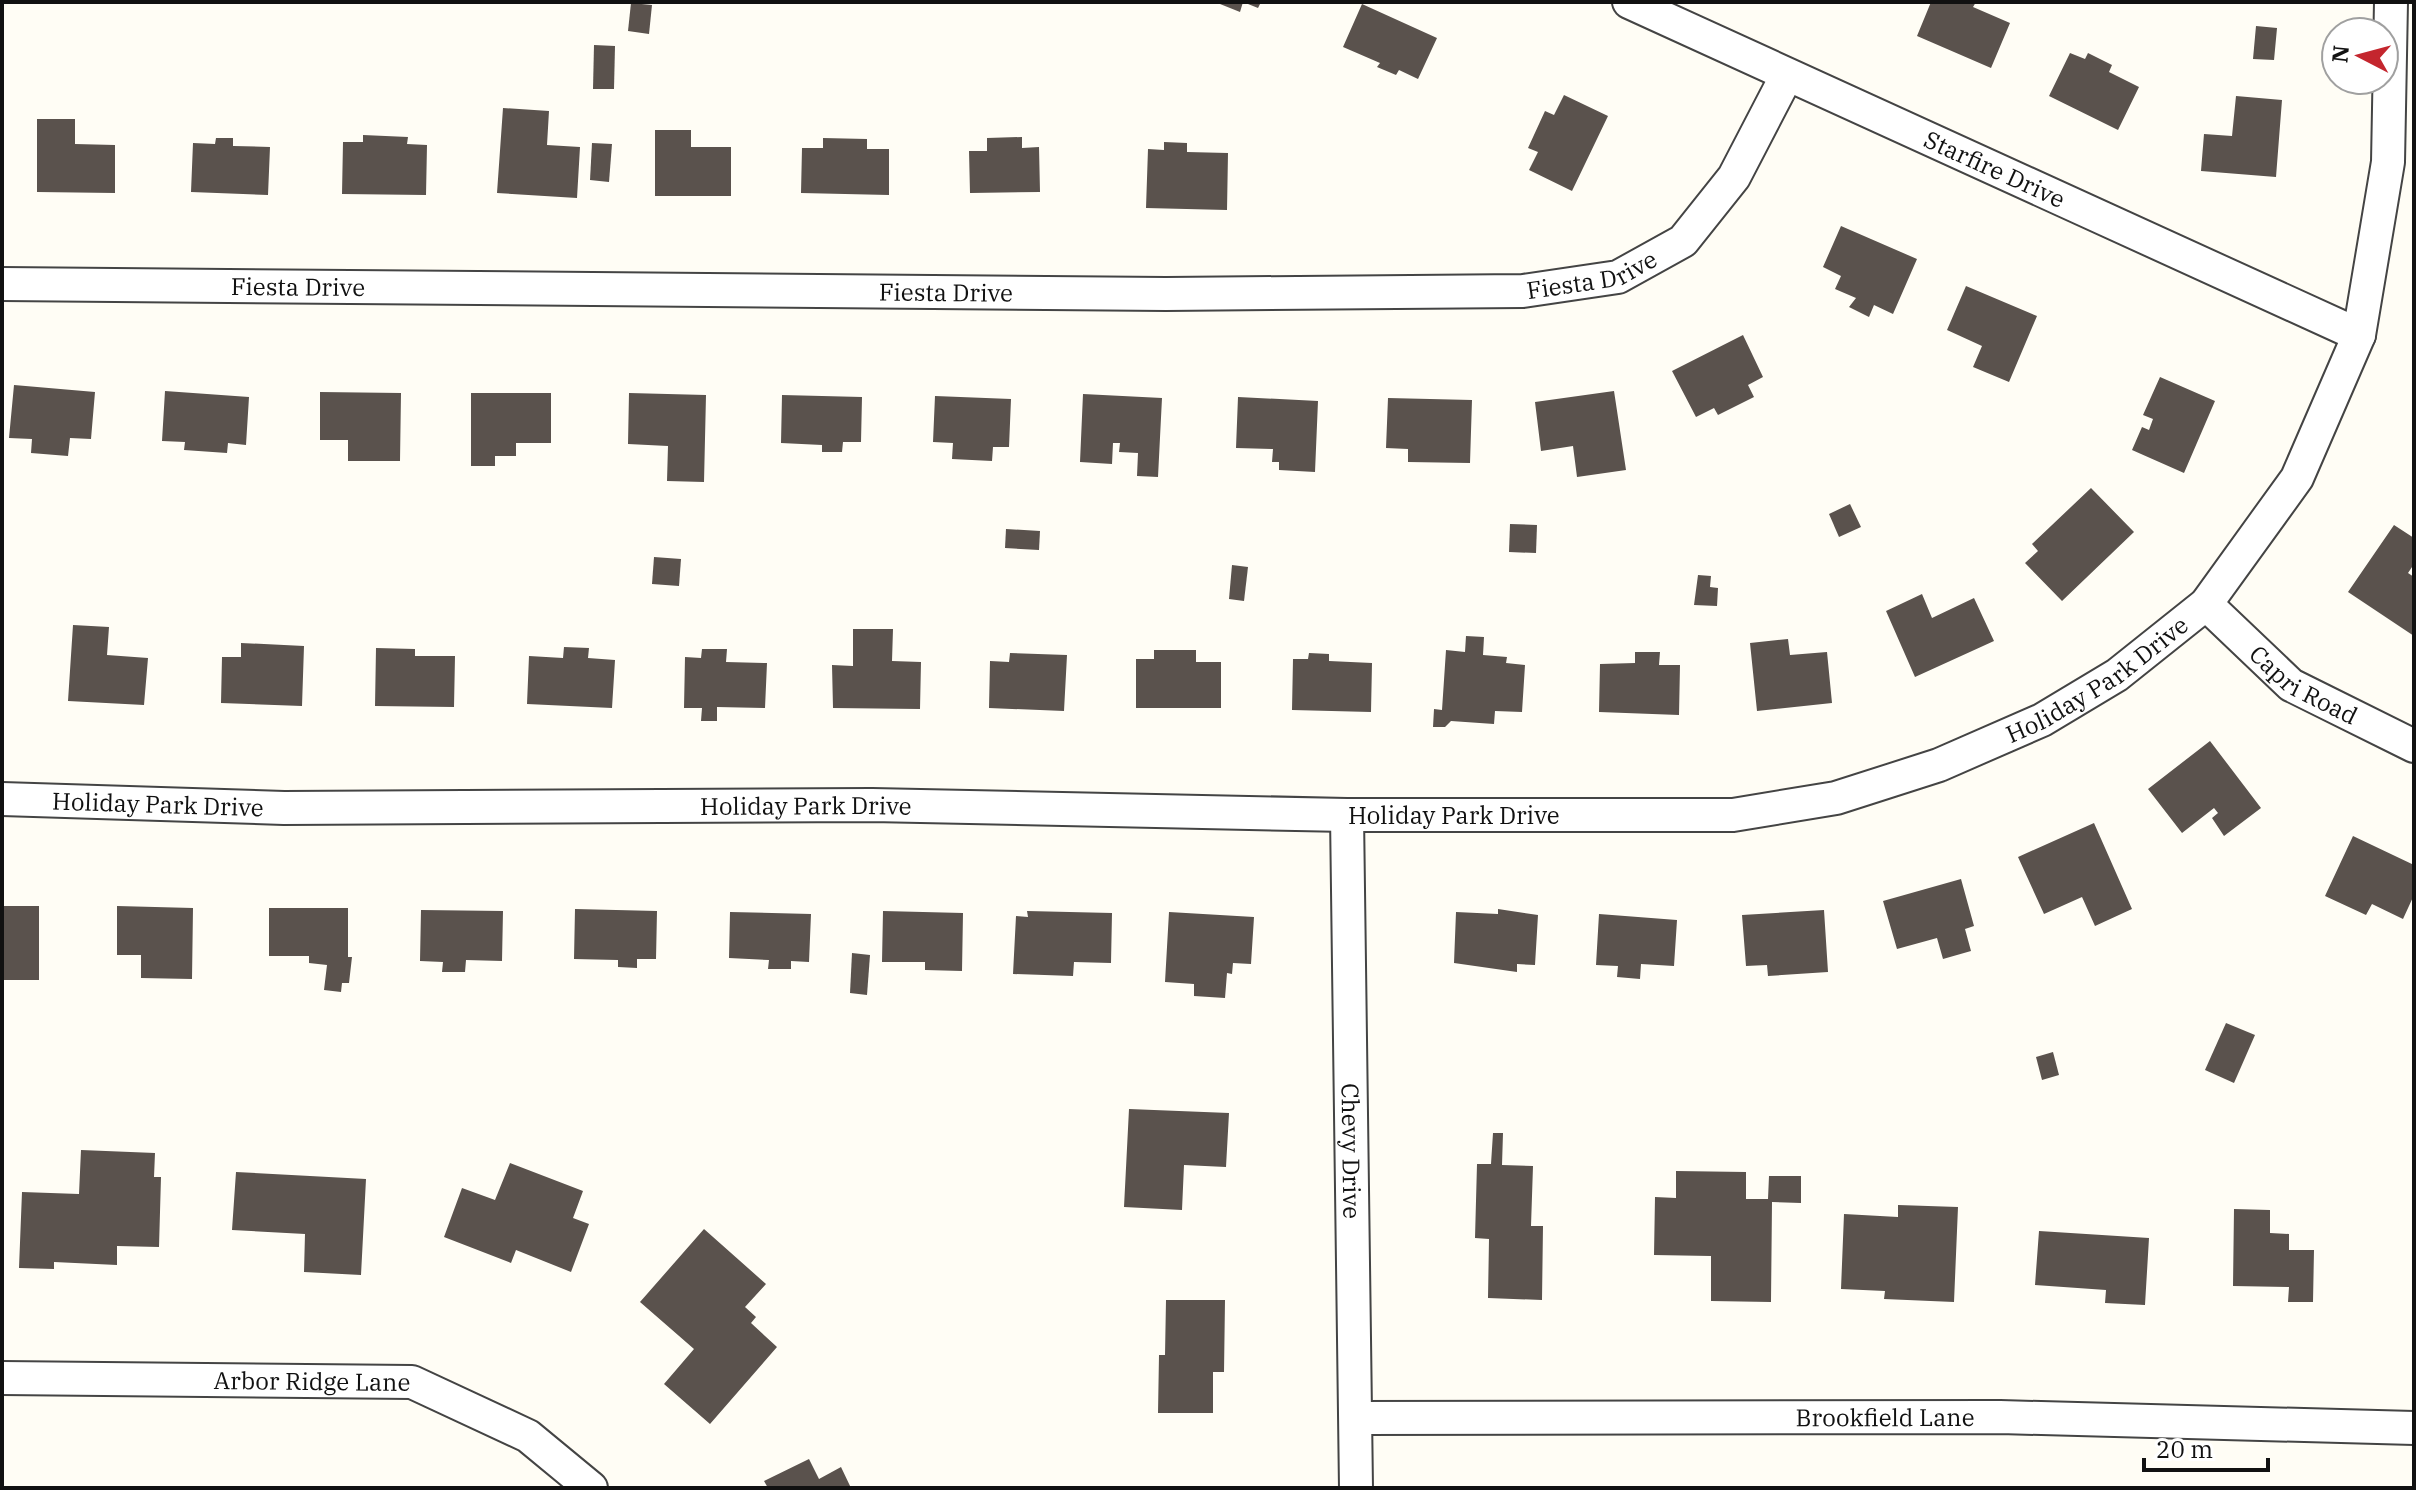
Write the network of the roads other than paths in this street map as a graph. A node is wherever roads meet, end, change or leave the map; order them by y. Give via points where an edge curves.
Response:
1 (1629, 2) edge
2 (2391, 2) edge
3 (1787, 75) junction
4 (2, 284) edge
5 (2359, 335) junction
6 (2206, 604) junction
7 (2414, 746) edge
8 (2, 799) edge
9 (1347, 815) junction
10 (2, 1378) edge
11 (1357, 1418) junction
12 (2414, 1428) edge
13 (591, 1488) edge
14 (1356, 1488) edge

1 - 3 street, Starfire Drive
2 - 5 street, Holiday Park Drive via 2388,162
3 - 4 street, Fiesta Drive via 1734,177 1683,241 1618,277 1523,291 1166,294
3 - 5 street, Starfire Drive
5 - 6 street, Holiday Park Drive via 2297,478
6 - 7 street, Capri Road via 2291,685
6 - 9 street, Holiday Park Drive via 2117,675 2042,720 1939,765 1836,798 1733,815
8 - 9 street, Holiday Park Drive via 284,808 872,805
9 - 11 street, Chevy Drive
10 - 13 street, Arbor Ridge Lane via 412,1382 528,1436
11 - 12 street, Brookfield Lane via 2000,1417
11 - 14 street, Chevy Drive

